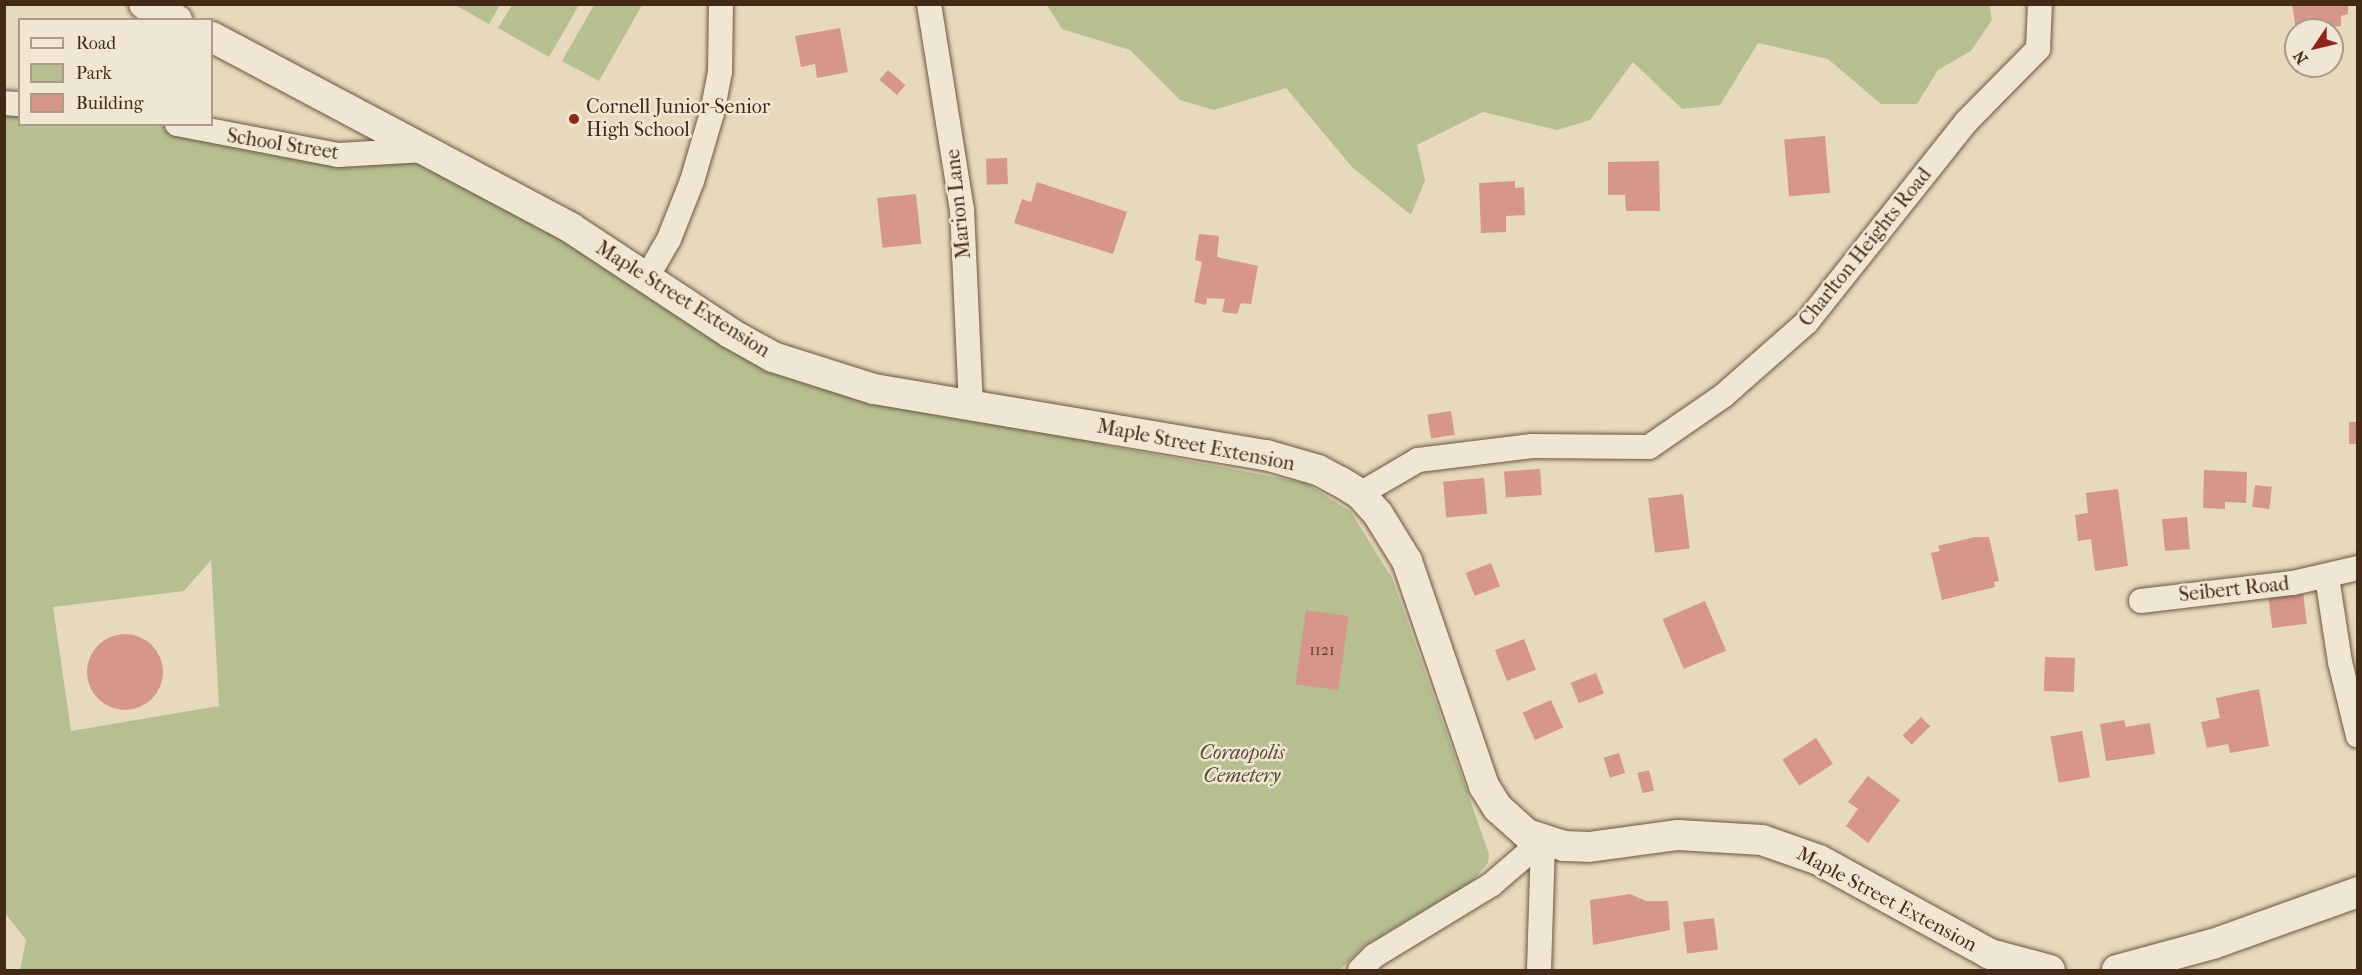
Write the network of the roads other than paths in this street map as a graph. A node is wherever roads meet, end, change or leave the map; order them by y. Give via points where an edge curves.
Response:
1 (144, 4) edge
2 (721, 4) edge
3 (929, 4) edge
4 (2040, 4) edge
5 (173, 18) edge
6 (213, 38) edge
7 (187, 126) edge
8 (426, 150) junction
9 (647, 278) junction
10 (971, 405) junction
11 (1360, 494) junction
12 (2358, 568) edge
13 (2327, 577) junction
14 (2141, 601) dead end
15 (2358, 736) edge
16 (1543, 840) junction
17 (2358, 892) edge
18 (1360, 970) edge
19 (1539, 970) edge
20 (2050, 970) edge
21 (2117, 970) edge

1 - 5 street
2 - 9 street via 720,72 712,113 692,181 669,238
3 - 10 street, Marion Lane via 962,209
4 - 11 street, Charlton Heights Road via 2038,49 1966,122 1807,322 1723,396 1649,447 1532,446 1418,460
6 - 8 street, Maple Street Extension
7 - 8 street, School Street via 338,155
8 - 9 street, Maple Street Extension via 571,228
9 - 10 street, Maple Street Extension via 773,357 865,386
10 - 11 street, Maple Street Extension via 1266,455 1318,470
11 - 16 street, Maple Street Extension via 1394,536 1420,589 1485,786 1511,822
12 - 13 street, Seibert Road
13 - 14 street, Seibert Road
13 - 15 street via 2340,662
16 - 18 street via 1491,885 1374,957
16 - 19 street
16 - 20 street, Maple Street Extension via 1589,847 1688,835 1762,840 1819,860 1990,954
17 - 21 street via 2213,944

